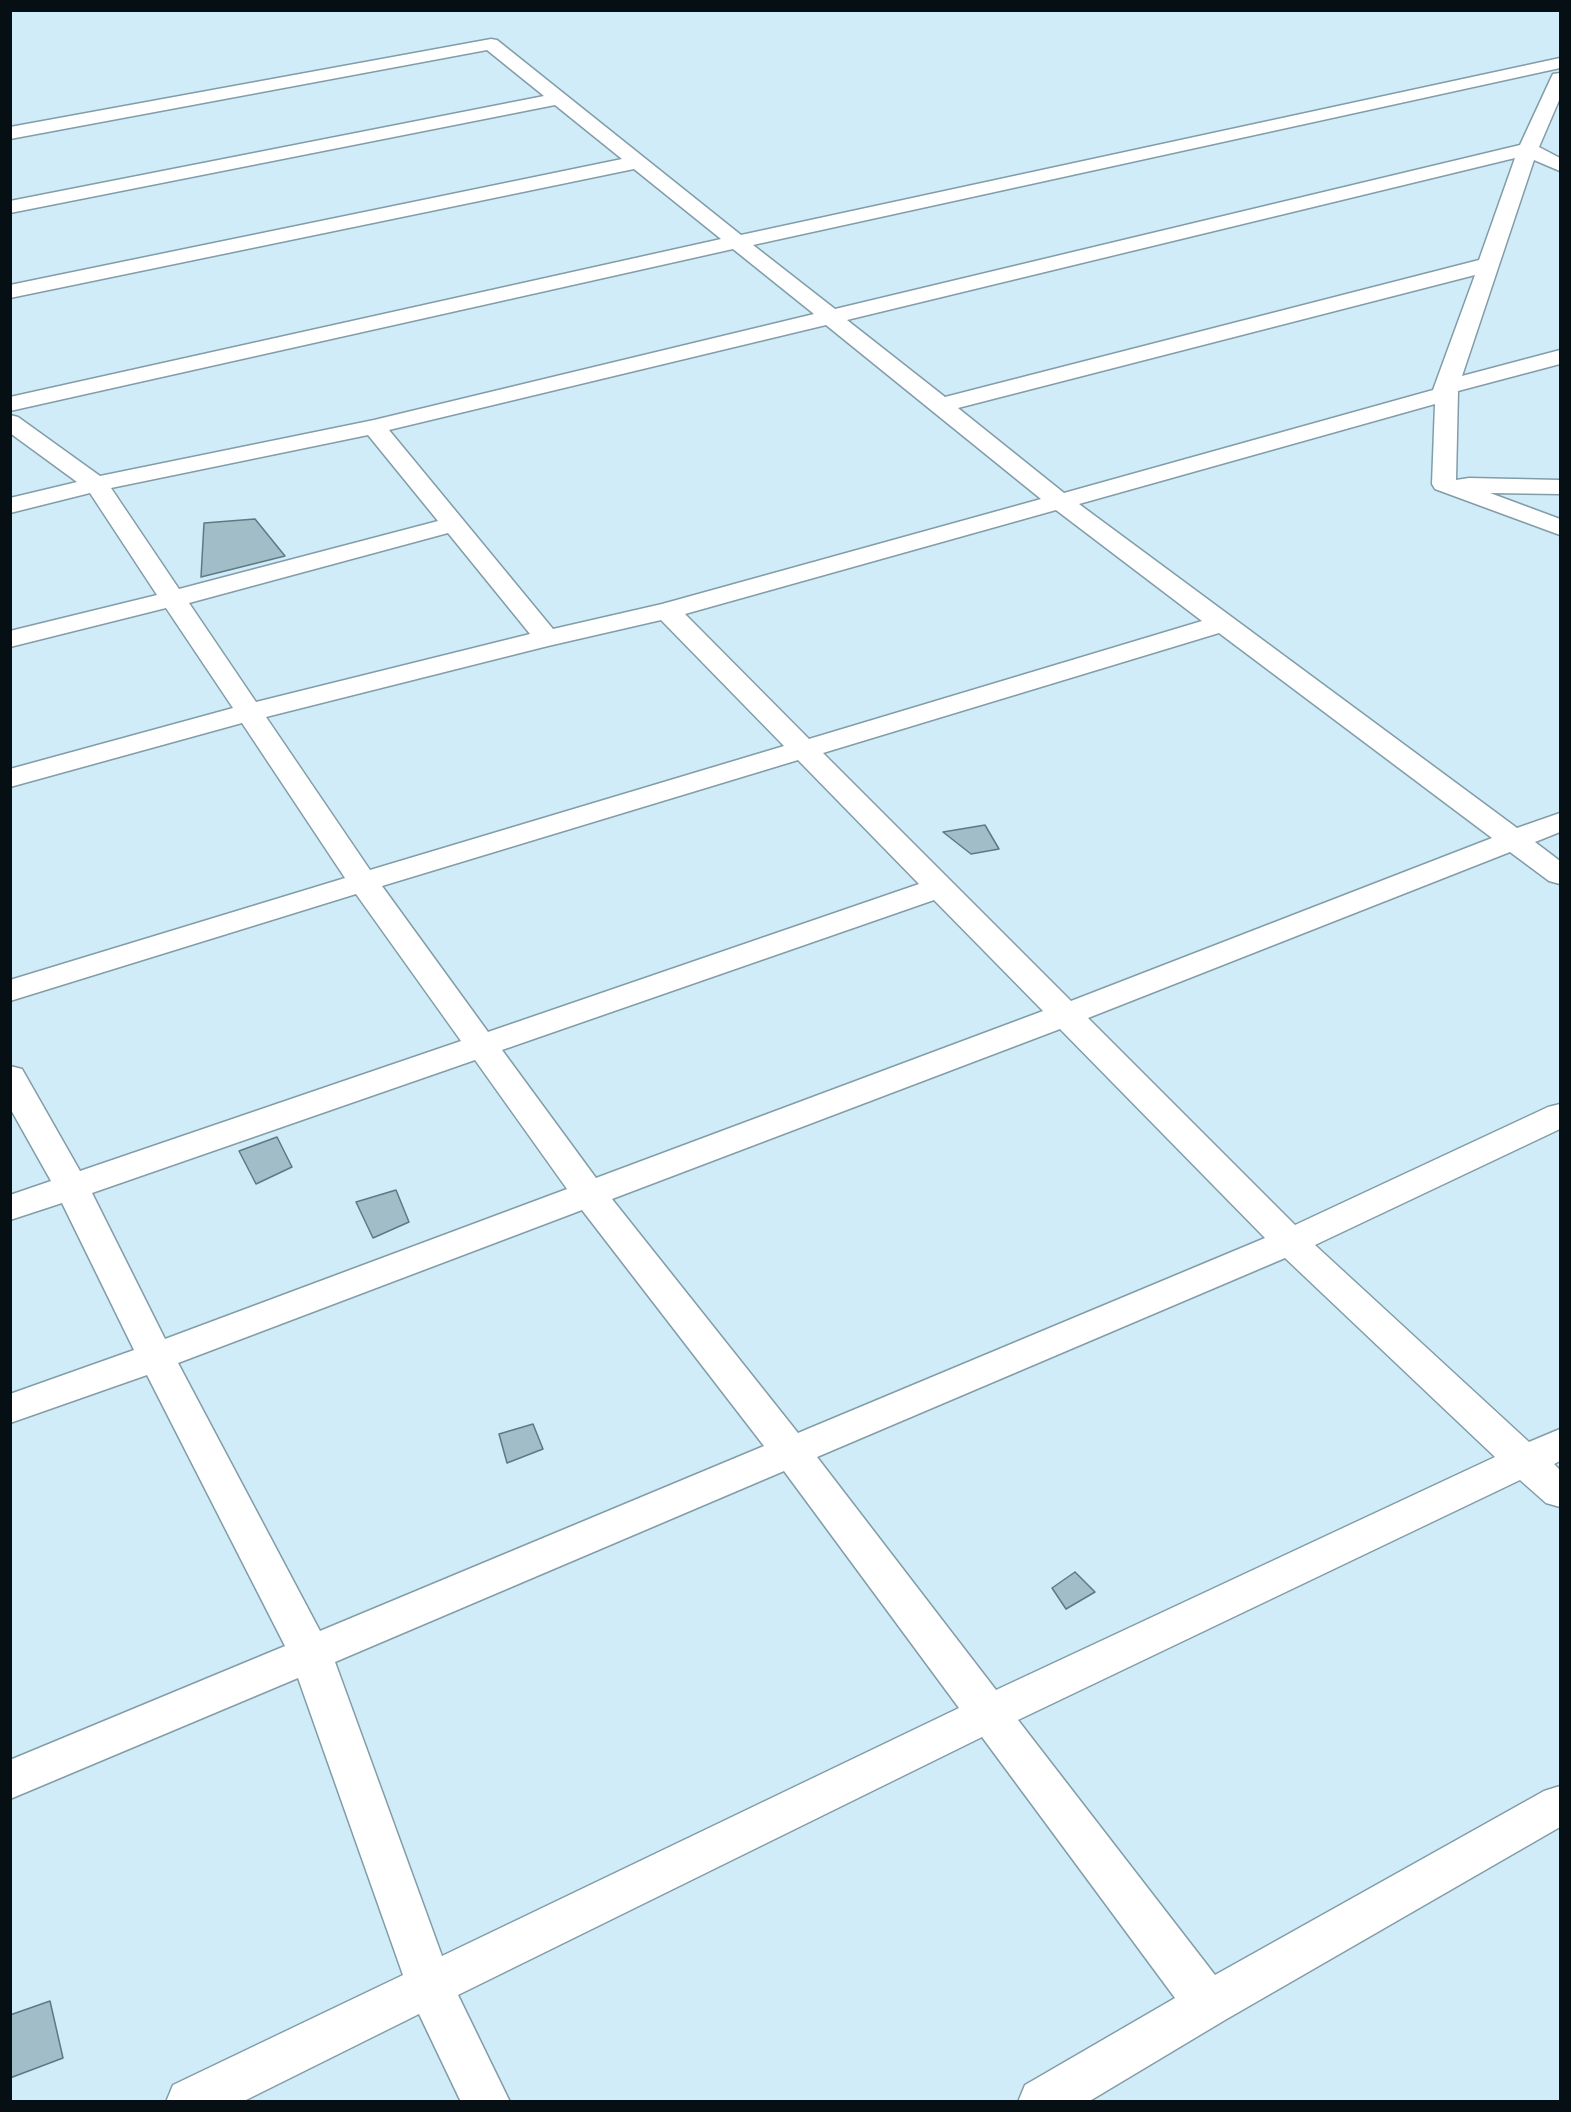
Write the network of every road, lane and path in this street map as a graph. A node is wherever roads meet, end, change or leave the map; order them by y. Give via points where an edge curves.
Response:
1 (1560, 63) edge
2 (1560, 78) edge
3 (558, 99) junction
4 (10, 133) edge
5 (1528, 149) junction
6 (637, 162) junction
7 (1560, 165) edge
8 (10, 207) edge
9 (736, 242) junction
10 (1487, 265) junction
11 (10, 292) edge
12 (829, 317) junction
13 (1560, 357) edge
14 (1448, 387) junction
15 (10, 404) edge
16 (939, 406) junction
17 (10, 422) edge
18 (374, 427) junction
19 (96, 484) junction
20 (1444, 484) junction
21 (1560, 487) edge
22 (1059, 501) junction
23 (10, 506) edge
24 (454, 524) junction
25 (1560, 528) edge
26 (172, 599) junction
27 (667, 611) junction
28 (1223, 623) junction
29 (547, 638) junction
30 (10, 639) edge
31 (248, 713) junction
32 (805, 749) junction
33 (10, 778) edge
34 (1560, 822) edge
35 (1516, 841) junction
36 (1560, 875) edge
37 (363, 882) junction
38 (939, 888) junction
39 (10, 991) edge
40 (1065, 1015) junction
41 (483, 1047) junction
42 (10, 1077) edge
43 (1560, 1115) edge
44 (72, 1188) junction
45 (588, 1194) junction
46 (10, 1208) edge
47 (1290, 1242) junction
48 (156, 1357) junction
49 (10, 1409) edge
50 (790, 1451) junction
51 (1542, 1453) edge
52 (1560, 1492) edge
53 (311, 1655) junction
54 (987, 1714) junction
55 (10, 1780) edge
56 (1560, 1805) edge
57 (429, 1986) junction
58 (1208, 2004) junction
59 (190, 2102) edge
60 (486, 2102) edge
61 (1042, 2102) edge

1 - 9 street
2 - 5 street
3 - 4 street via 491,44
3 - 6 street
3 - 8 street
5 - 7 street
5 - 10 street
5 - 12 street
6 - 9 street
6 - 11 street
9 - 12 street
9 - 15 street
10 - 14 street
10 - 16 street
12 - 16 street
12 - 18 street
13 - 14 street
14 - 20 street
14 - 22 street via 1442,395
16 - 22 street
17 - 19 street
18 - 19 street
18 - 24 street
19 - 23 street
19 - 26 street
20 - 21 street
20 - 25 street
22 - 27 street
22 - 28 street
24 - 26 street
24 - 29 street
26 - 30 street
26 - 31 street
27 - 29 street
27 - 32 street
28 - 32 street
28 - 35 street
29 - 31 street
31 - 33 street
31 - 37 street
32 - 37 street
32 - 38 street
34 - 35 street
35 - 36 street
35 - 40 street
37 - 39 street
37 - 41 street
38 - 40 street
38 - 41 street
40 - 45 street
40 - 47 street
41 - 44 street
41 - 45 street
42 - 44 street
43 - 47 street
44 - 46 street
44 - 48 street
45 - 48 street
45 - 50 street
47 - 50 street
47 - 51 street
48 - 49 street
48 - 53 street
50 - 53 street
50 - 54 street
51 - 52 street
51 - 54 street
53 - 55 street
53 - 57 street
54 - 57 street
54 - 58 street
56 - 58 street
57 - 59 street
57 - 60 street
58 - 61 street

